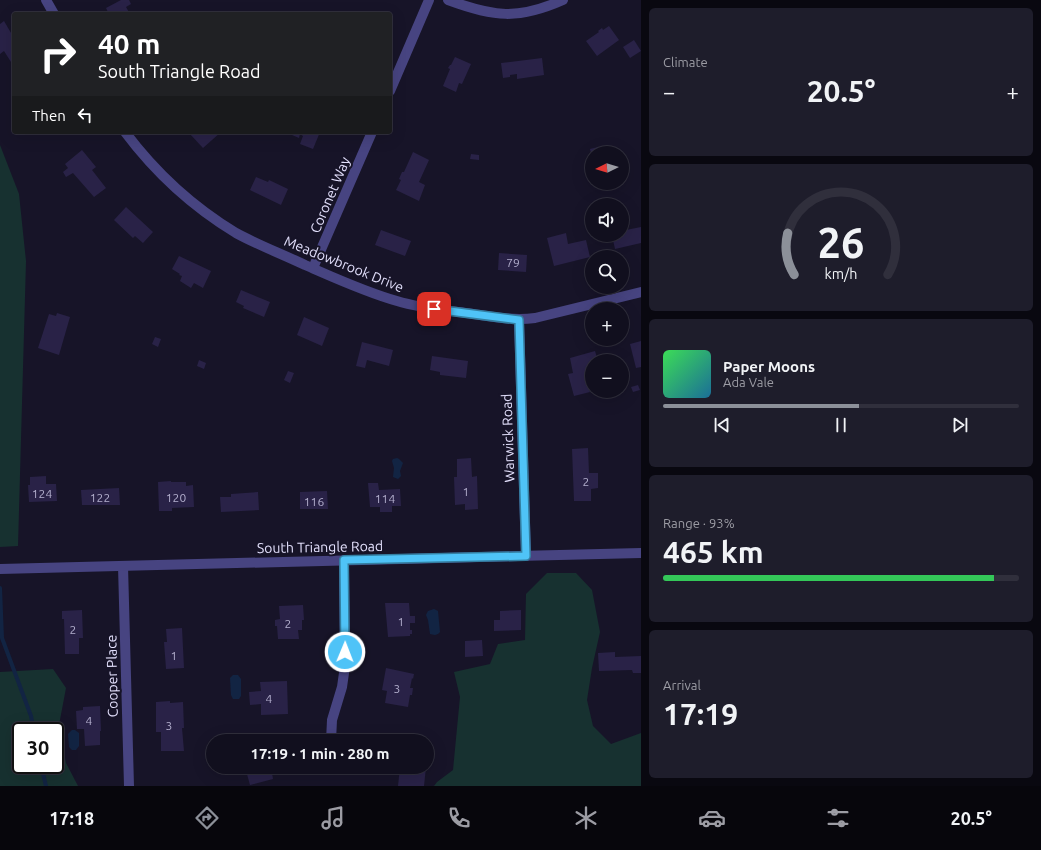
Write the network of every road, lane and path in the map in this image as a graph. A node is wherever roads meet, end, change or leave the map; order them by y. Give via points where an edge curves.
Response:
1 (46, 0) edge
2 (429, 0) edge
3 (448, 0) edge
4 (563, 0) edge
5 (53, 12) edge
6 (392, 86) edge
7 (126, 134) edge
8 (371, 134) edge
9 (313, 268) junction
10 (641, 292) edge
11 (519, 320) junction
12 (641, 553) edge
13 (526, 556) junction
14 (344, 560) junction
15 (123, 566) junction
16 (0, 569) edge
17 (331, 734) edge
18 (128, 786) edge

1 - 5 street
2 - 6 street
3 - 4 street via 475,10 508,15 527,13
7 - 9 street, Meadowbrook Drive via 162,175 199,208 258,244
8 - 9 street, Coronet Way
9 - 11 street, Meadowbrook Drive via 350,285 398,302
10 - 11 street, Meadowbrook Drive
11 - 13 street, Warwick Road
12 - 13 street, South Triangle Road
13 - 14 street, South Triangle Road
14 - 15 street, South Triangle Road
14 - 17 street via 345,666 332,720
15 - 16 street, South Triangle Road
15 - 18 street, Cooper Place

